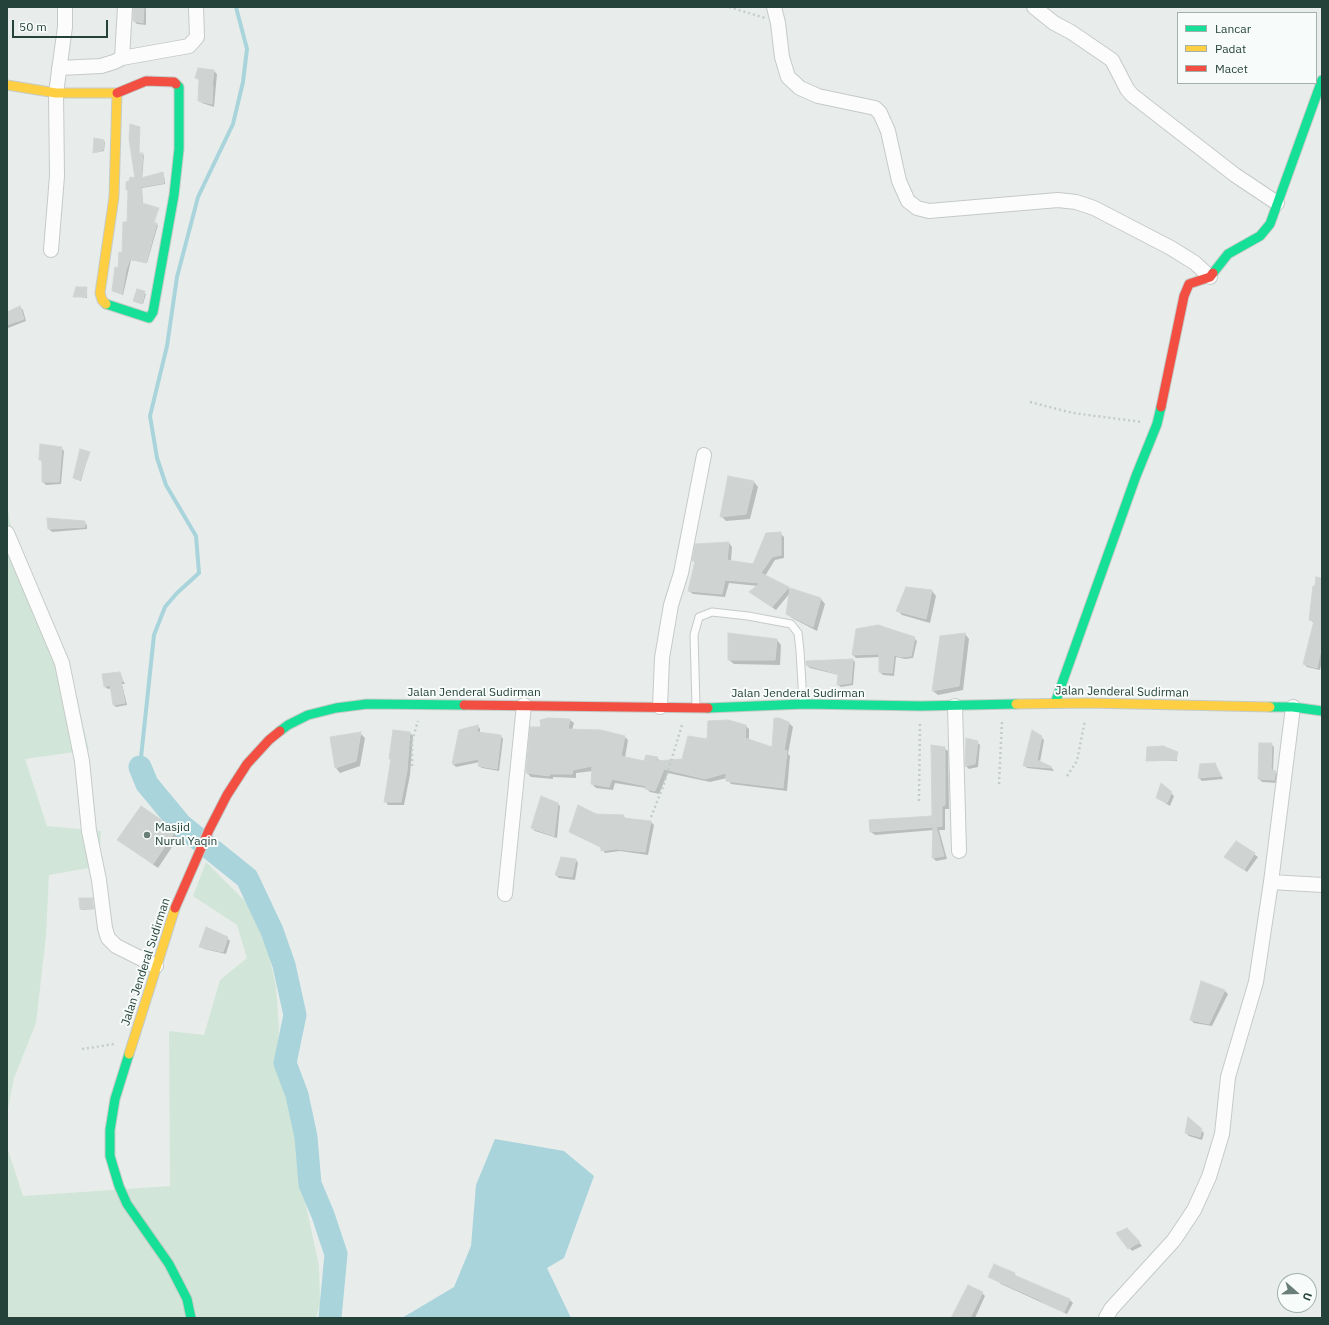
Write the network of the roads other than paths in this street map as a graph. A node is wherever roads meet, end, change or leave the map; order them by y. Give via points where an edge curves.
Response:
1 (66, 7) edge
2 (125, 7) edge
3 (196, 7) edge
4 (774, 7) edge
5 (1034, 7) edge
6 (122, 58) junction
7 (59, 68) junction
8 (1322, 80) edge
9 (7, 85) edge
10 (56, 93) junction
11 (116, 93) junction
12 (1277, 203) junction
13 (51, 250) dead end
14 (1210, 277) junction
15 (704, 455) dead end
16 (7, 533) edge
17 (1055, 703) junction
18 (804, 704) junction
19 (524, 705) junction
20 (955, 706) junction
21 (660, 707) junction
22 (696, 707) junction
23 (1293, 707) junction
24 (1322, 711) edge
25 (959, 850) dead end
26 (1271, 882) junction
27 (1322, 886) edge
28 (505, 894) dead end
29 (156, 966) junction
30 (191, 1318) edge
31 (1106, 1318) edge

1 - 7 street
2 - 6 street
3 - 6 street via 197,37 189,46
4 - 14 street via 788,77 800,88 818,96 875,108 888,131 899,181 908,201 917,208 929,211 1058,200 1076,202 1094,208 1171,248
5 - 12 street via 1112,60 1132,95 1236,175
6 - 7 street via 101,66
7 - 10 street
8 - 12 main road
9 - 10 main road
10 - 11 main road
10 - 13 street via 57,176
11 - 11 main road via 114,196 100,293 102,300 108,305 149,318 153,312 161,273 174,195 179,149 179,87 174,82 146,81
12 - 14 main road via 1270,224 1260,236 1228,254
14 - 17 main road via 1189,284 1184,296 1157,424
15 - 21 street via 681,573 671,605 662,658
16 - 29 street via 62,663 82,761 90,831 108,938 116,946
17 - 20 main road, Jalan Jenderal Sudirman
17 - 23 main road, Jalan Jenderal Sudirman
18 - 20 main road, Jalan Jenderal Sudirman
18 - 22 main road, Jalan Jenderal Sudirman
18 - 22 lane via 798,633 791,624 712,612 699,617 694,635
19 - 21 main road, Jalan Jenderal Sudirman
19 - 28 street
19 - 29 main road, Jalan Jenderal Sudirman via 367,704 308,715 288,725 268,740 247,764 227,795 174,909
20 - 25 street
21 - 22 main road, Jalan Jenderal Sudirman
23 - 24 main road, Jalan Jenderal Sudirman
23 - 26 street
26 - 27 street
26 - 31 street via 1256,982 1228,1077 1222,1134 1209,1177 1194,1210 1174,1240 1111,1309
29 - 30 main road, Jalan Jenderal Sudirman via 115,1099 110,1130 110,1156 127,1204 169,1264 187,1299

